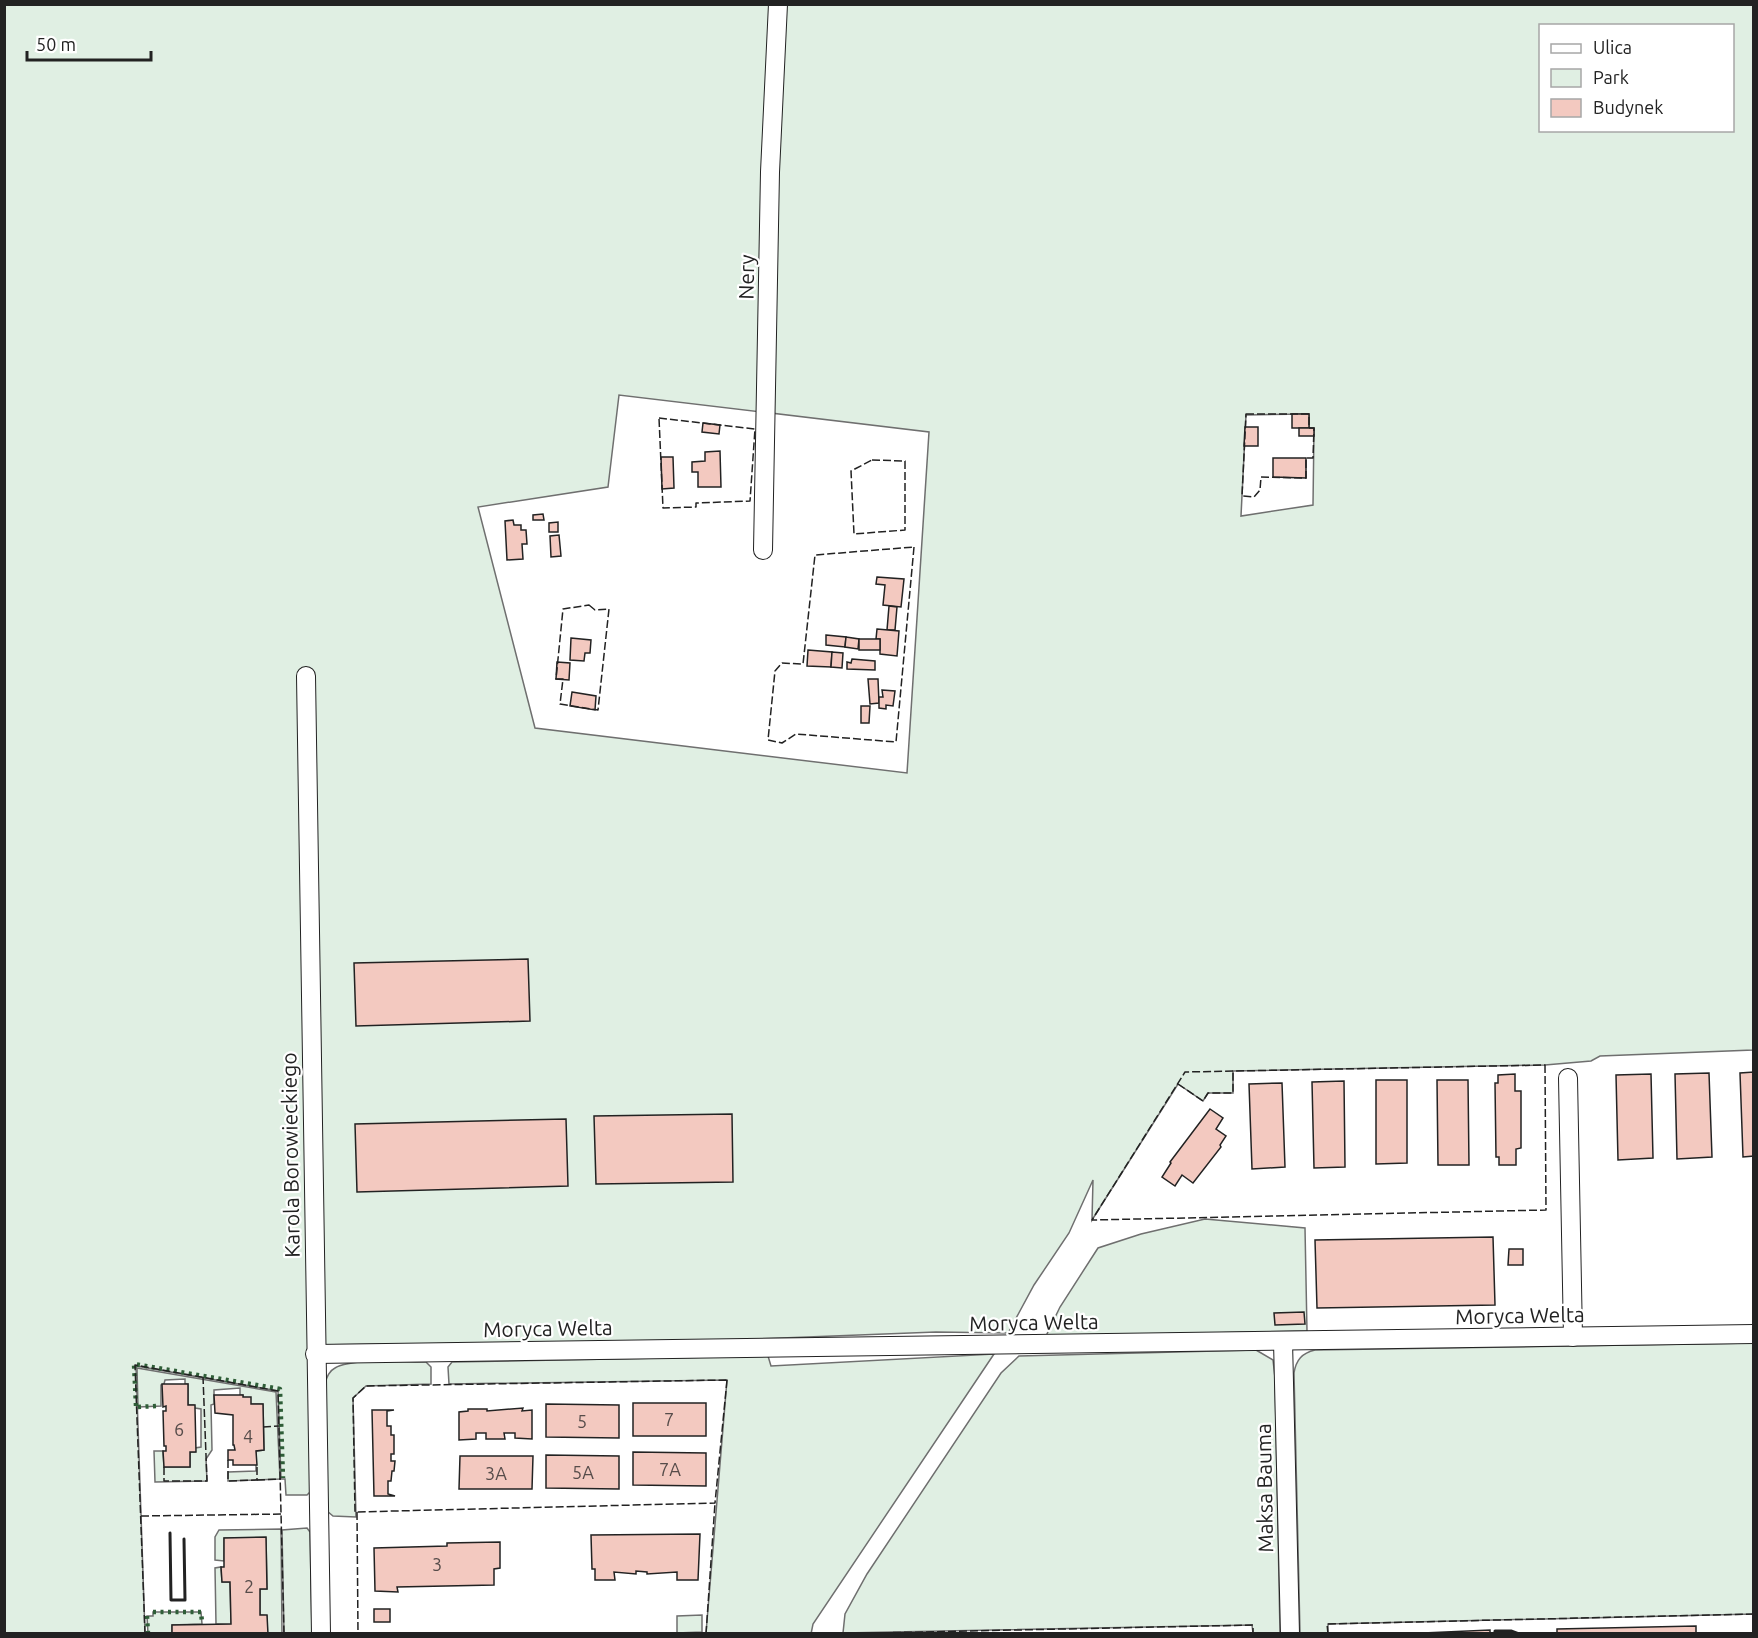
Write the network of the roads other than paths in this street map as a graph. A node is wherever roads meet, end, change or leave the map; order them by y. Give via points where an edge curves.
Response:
1 (778, 4) edge
2 (763, 550) dead end
3 (306, 676) dead end
4 (1568, 1078) dead end
5 (1754, 1334) edge
6 (1573, 1337) junction
7 (1283, 1341) junction
8 (315, 1354) junction
9 (321, 1634) edge
10 (1290, 1634) edge

1 - 2 street, Nery via 770,172
3 - 8 street, Karola Borowieckiego
4 - 6 street
5 - 6 street, Moryca Welta
6 - 7 street, Moryca Welta
7 - 8 street, Moryca Welta
7 - 10 street, Maksa Bauma
8 - 9 street, Karola Borowieckiego

